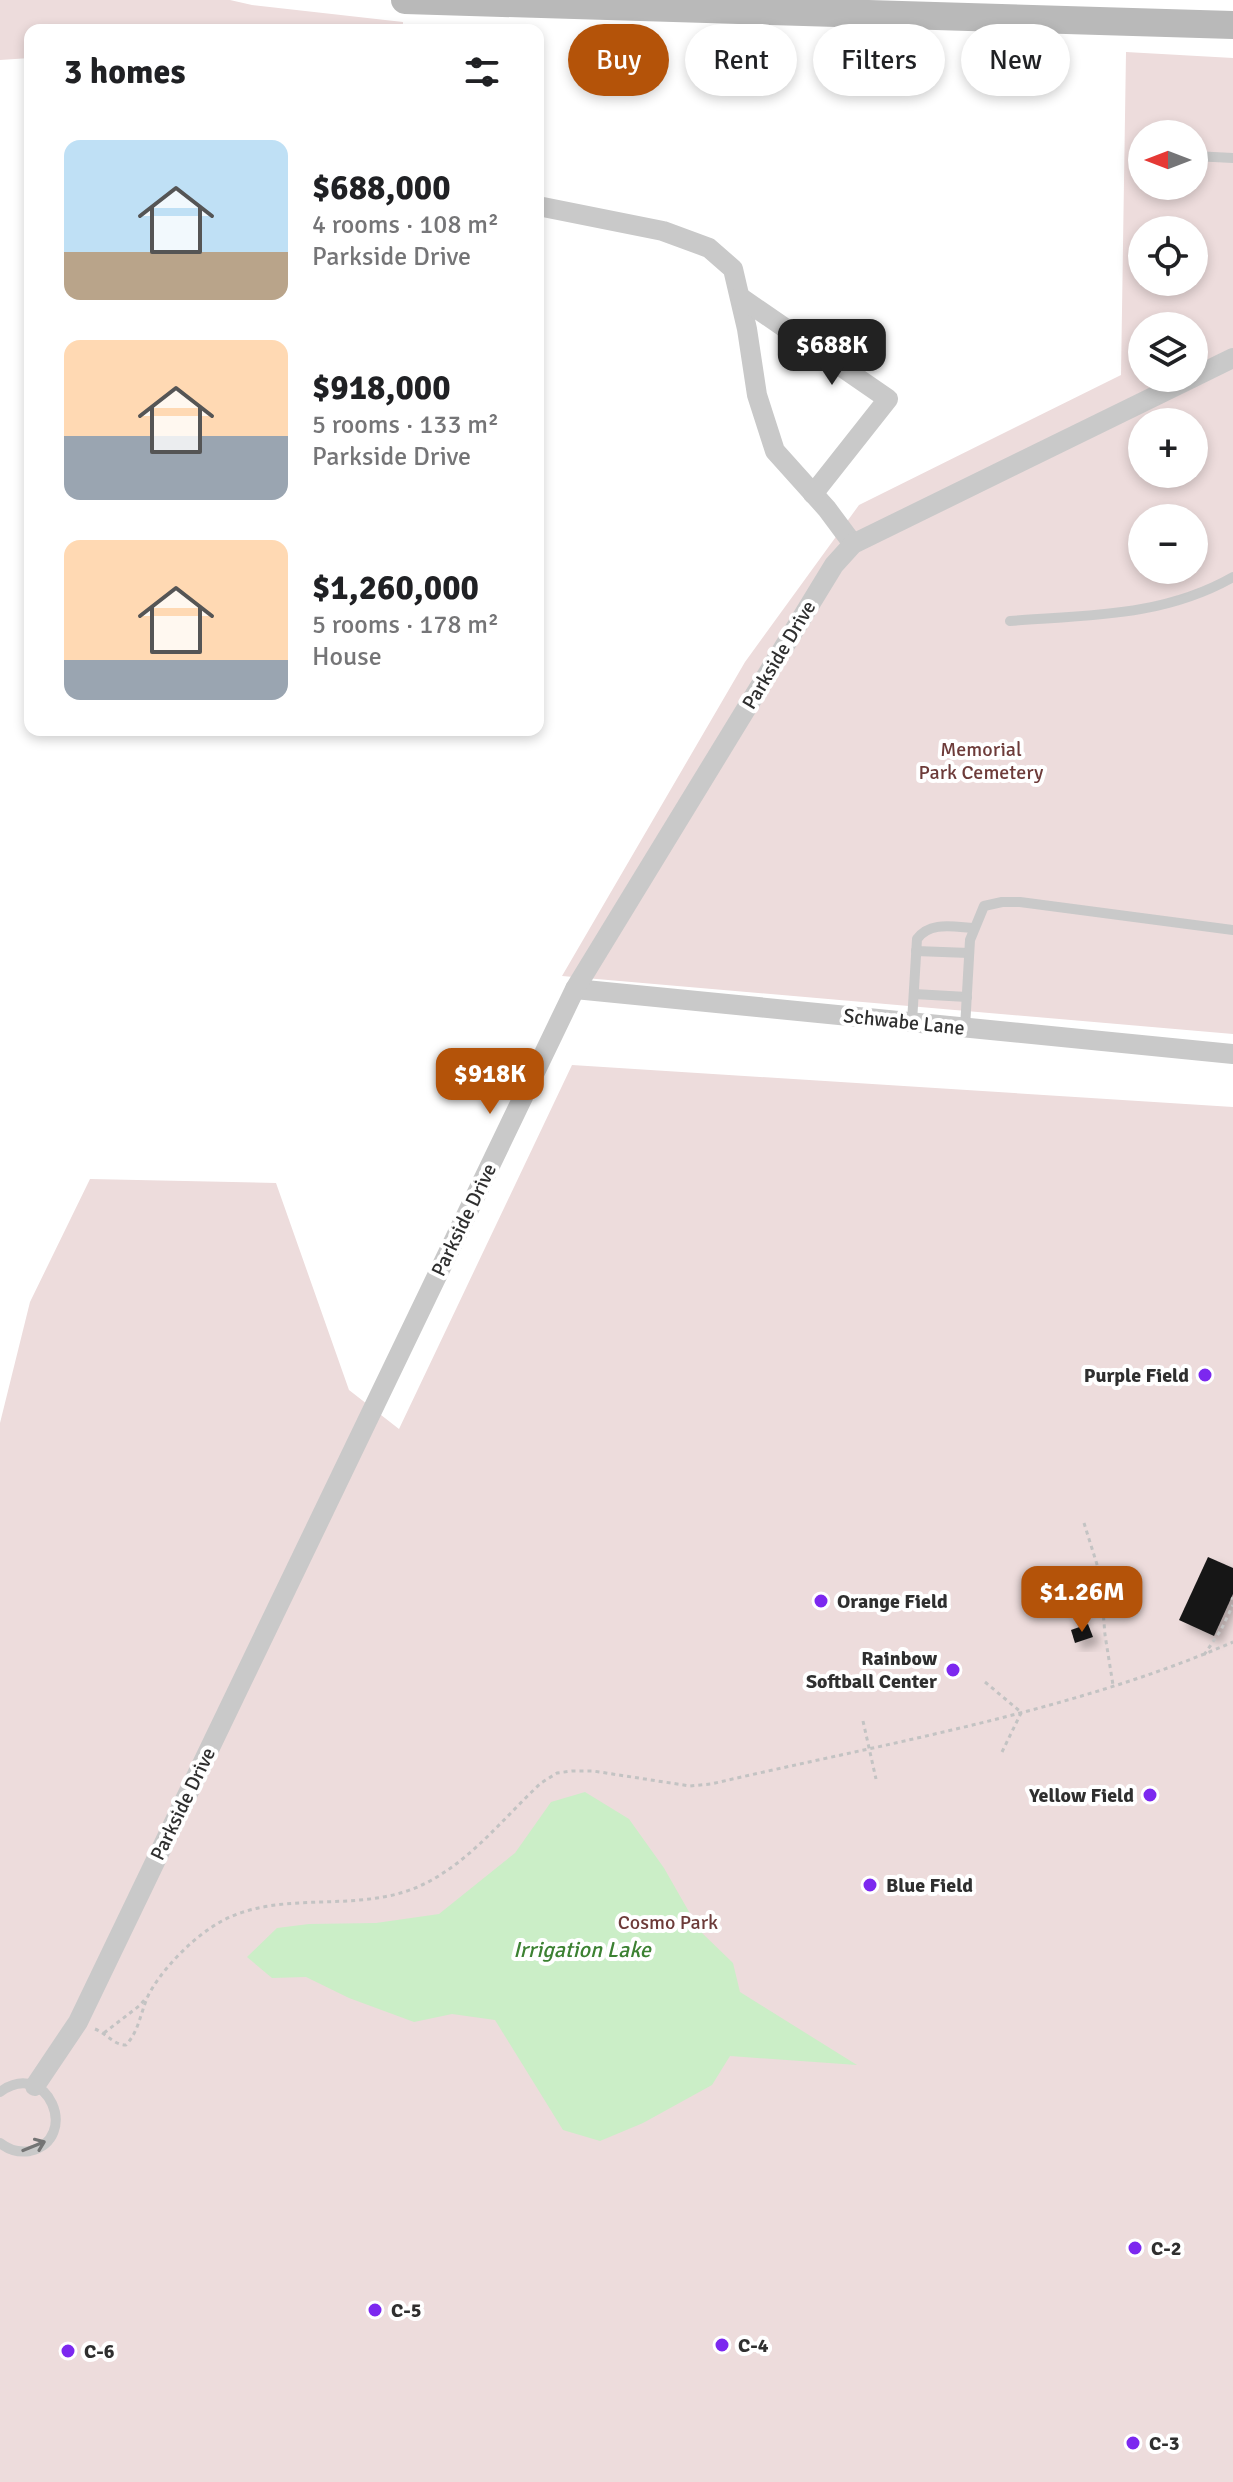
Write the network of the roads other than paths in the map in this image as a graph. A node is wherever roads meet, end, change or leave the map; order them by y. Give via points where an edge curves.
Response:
1 (405, 0) edge
2 (623, 3) edge
3 (1233, 25) edge
4 (1208, 157) edge
5 (1233, 158) edge
6 (544, 207) edge
7 (740, 297) junction
8 (1233, 358) edge
9 (1208, 370) edge
10 (1162, 392) edge
11 (813, 494) junction
12 (853, 544) junction
13 (1233, 577) edge
14 (1010, 621) dead end
15 (974, 928) junction
16 (1233, 930) edge
17 (916, 951) junction
18 (969, 953) junction
19 (575, 989) junction
20 (914, 994) junction
21 (967, 997) junction
22 (912, 1022) junction
23 (965, 1028) junction
24 (1233, 1054) edge
25 (35, 2086) junction
26 (0, 2092) edge
27 (0, 2143) edge

1 - 2 street
2 - 3 street
4 - 5 lane
6 - 7 street via 663,231 709,248 733,269
7 - 11 street via 757,395 775,451
7 - 11 street via 888,399
8 - 9 street, Parkside Drive
10 - 12 street, Parkside Drive
11 - 12 street
12 - 19 street, Parkside Drive via 834,565
13 - 14 lane via 1158,608
15 - 16 lane via 984,906 1020,902
15 - 17 lane via 923,930
15 - 18 lane
17 - 18 lane
17 - 20 lane
18 - 21 lane
19 - 22 street, Schwabe Lane
19 - 25 street, Parkside Drive via 78,2022
20 - 21 lane
20 - 22 lane
21 - 23 lane
22 - 23 street, Schwabe Lane
23 - 24 street, Schwabe Lane
25 - 26 lane via 13,2084
27 -> 25 lane via 27,2152 47,2141 55,2109

